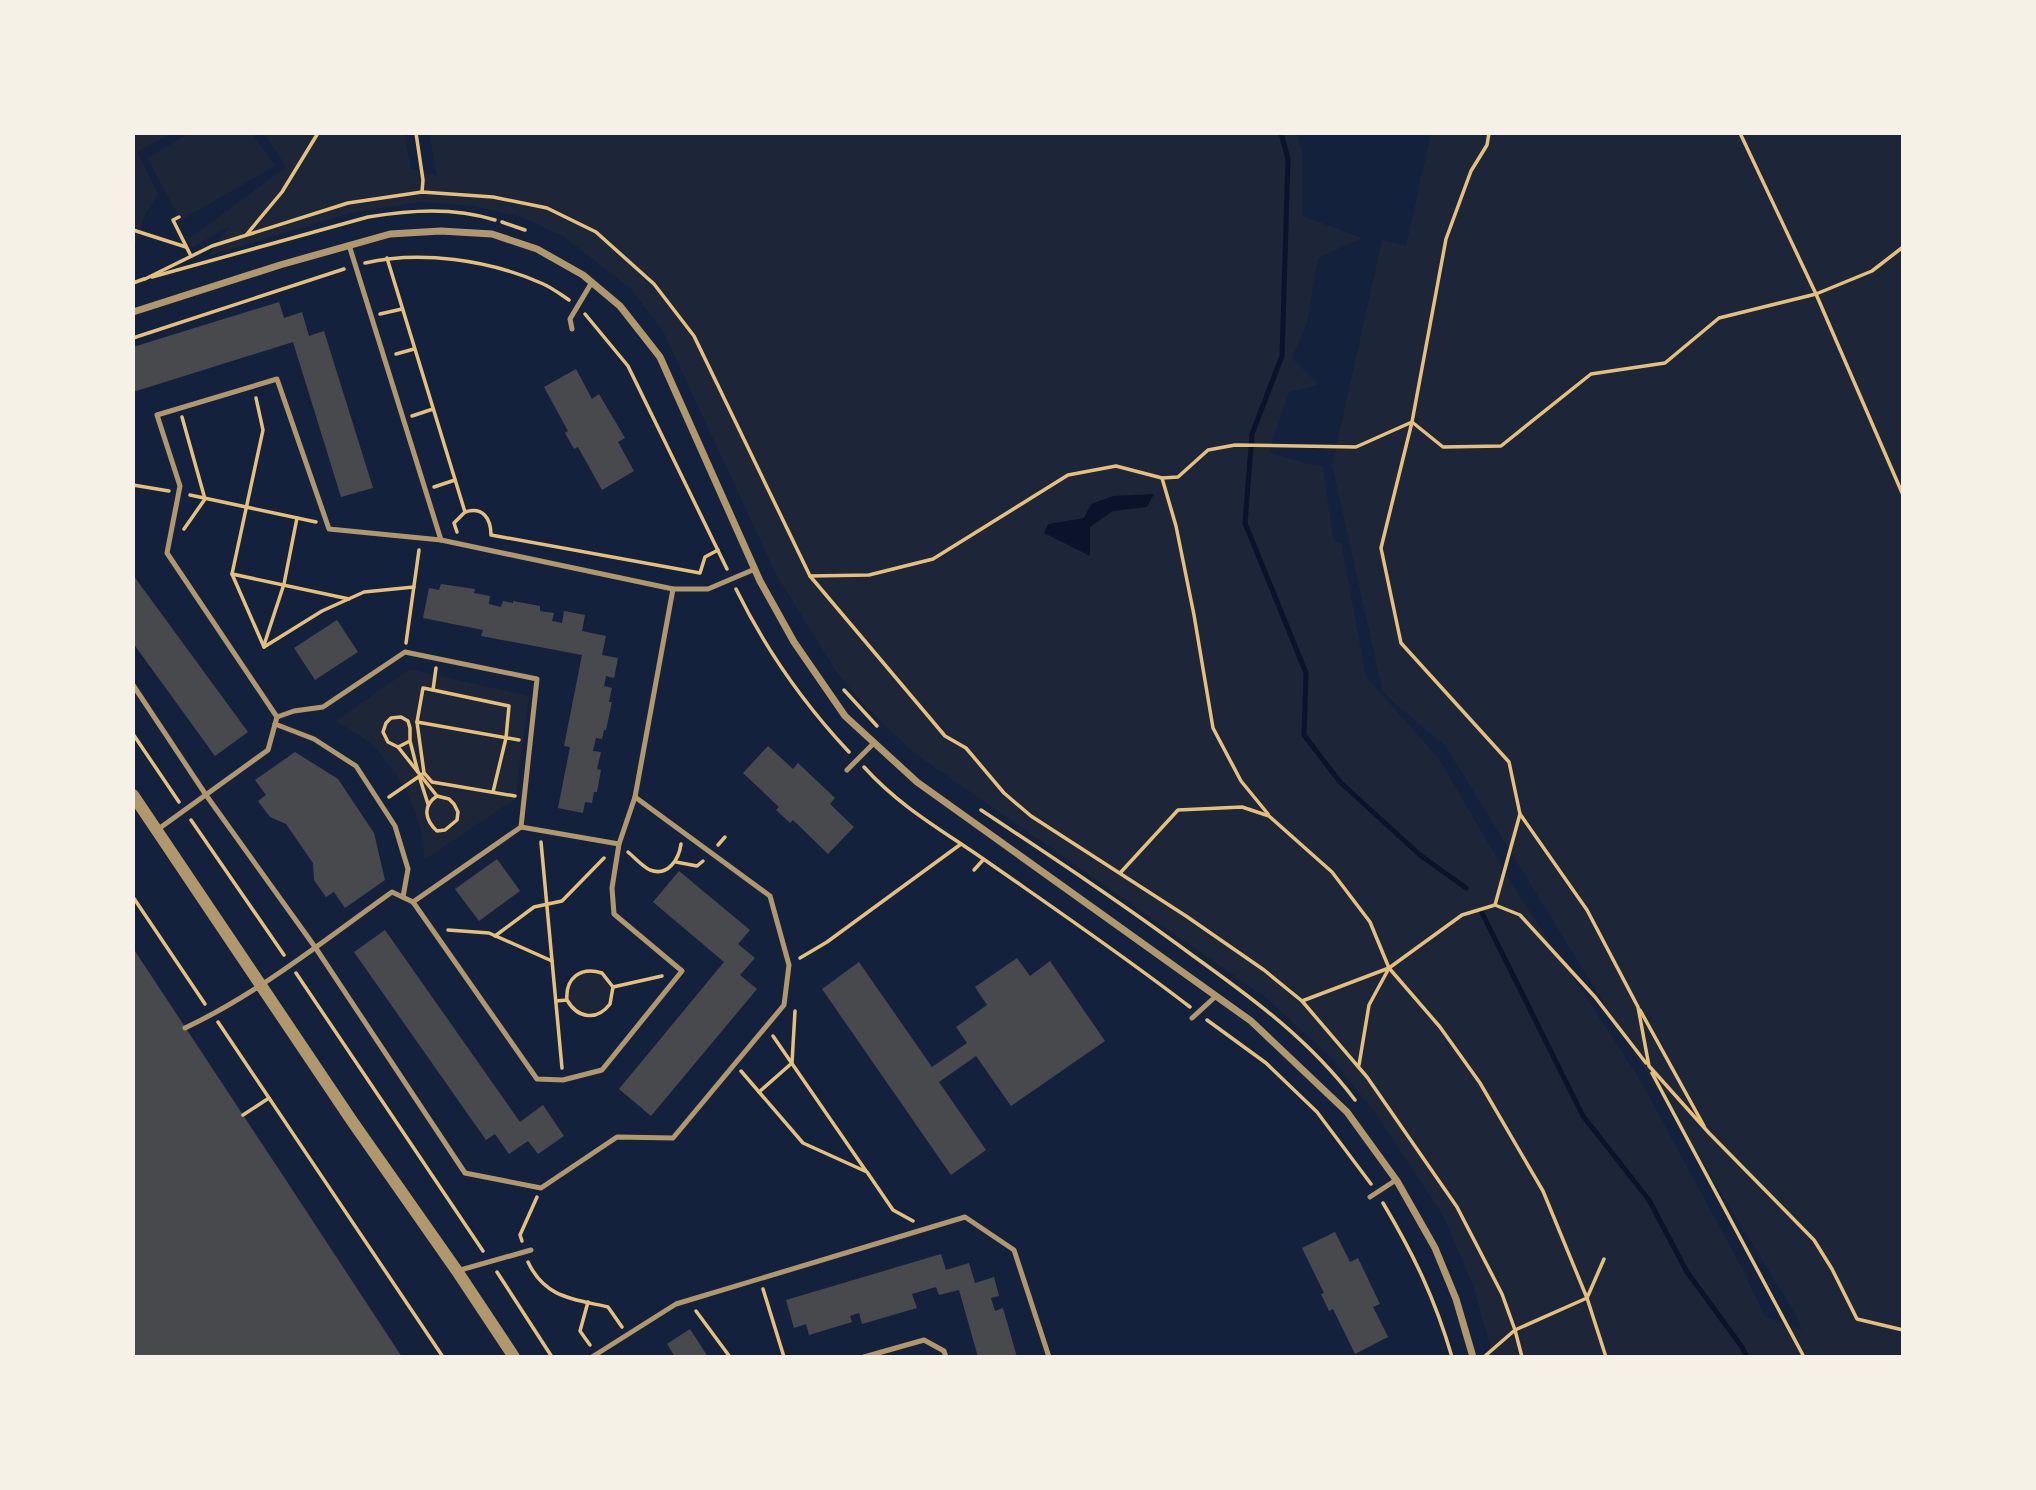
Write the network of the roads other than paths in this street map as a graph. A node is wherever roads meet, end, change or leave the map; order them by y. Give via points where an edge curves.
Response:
1 (349, 245) junction
2 (592, 282) junction
3 (133, 312) edge
4 (572, 329) dead end
5 (441, 540) junction
6 (755, 569) junction
7 (673, 589) junction
8 (133, 685) edge
9 (276, 720) junction
10 (873, 744) junction
11 (847, 770) dead end
12 (133, 795) edge
13 (206, 795) junction
14 (635, 797) junction
15 (521, 827) junction
16 (158, 830) junction
17 (619, 844) junction
18 (402, 897) junction
19 (413, 902) junction
20 (315, 947) junction
21 (260, 984) junction
22 (1216, 996) junction
23 (1192, 1018) dead end
24 (186, 1028) dead end
25 (1396, 1180) junction
26 (1370, 1197) dead end
27 (527, 1251) road end
28 (457, 1271) junction
29 (594, 1356) edge
30 (514, 1357) edge
31 (863, 1357) edge
32 (946, 1357) edge
33 (1049, 1357) edge
34 (1473, 1357) edge

1 - 2 street via 390,234 492,234 537,249
1 - 3 street
1 - 5 lane
2 - 4 lane via 570,319
2 - 6 street via 620,306 660,357
5 - 7 lane
5 - 9 lane via 329,529 277,379 157,415 180,486 167,553
6 - 7 lane via 708,589
6 - 10 street via 794,642 845,716
7 - 14 lane
8 - 13 lane
9 - 13 lane via 268,750
9 - 15 lane via 294,711 323,707 405,652 537,679
9 - 18 lane via 356,766 395,826 408,869
10 - 11 lane
10 - 22 street via 918,782
12 - 16 street
13 - 16 lane
13 - 20 lane
14 - 17 lane
14 - 20 lane via 770,896 789,965 784,1005 673,1138 617,1137 541,1188 465,1173
15 - 17 lane
15 - 19 lane
16 - 21 street
17 - 19 lane via 612,888 614,914 682,971 602,1070 563,1080 537,1079
18 - 19 lane
18 - 20 lane via 392,892
20 - 21 lane
21 - 24 lane
21 - 28 street
22 - 23 lane
22 - 25 street via 1251,1021 1347,1112
25 - 26 lane
25 - 34 street via 1435,1248
27 - 28 lane
28 - 30 street
29 - 33 lane via 676,1304 965,1217 1014,1250
31 - 32 lane via 924,1340 944,1351

